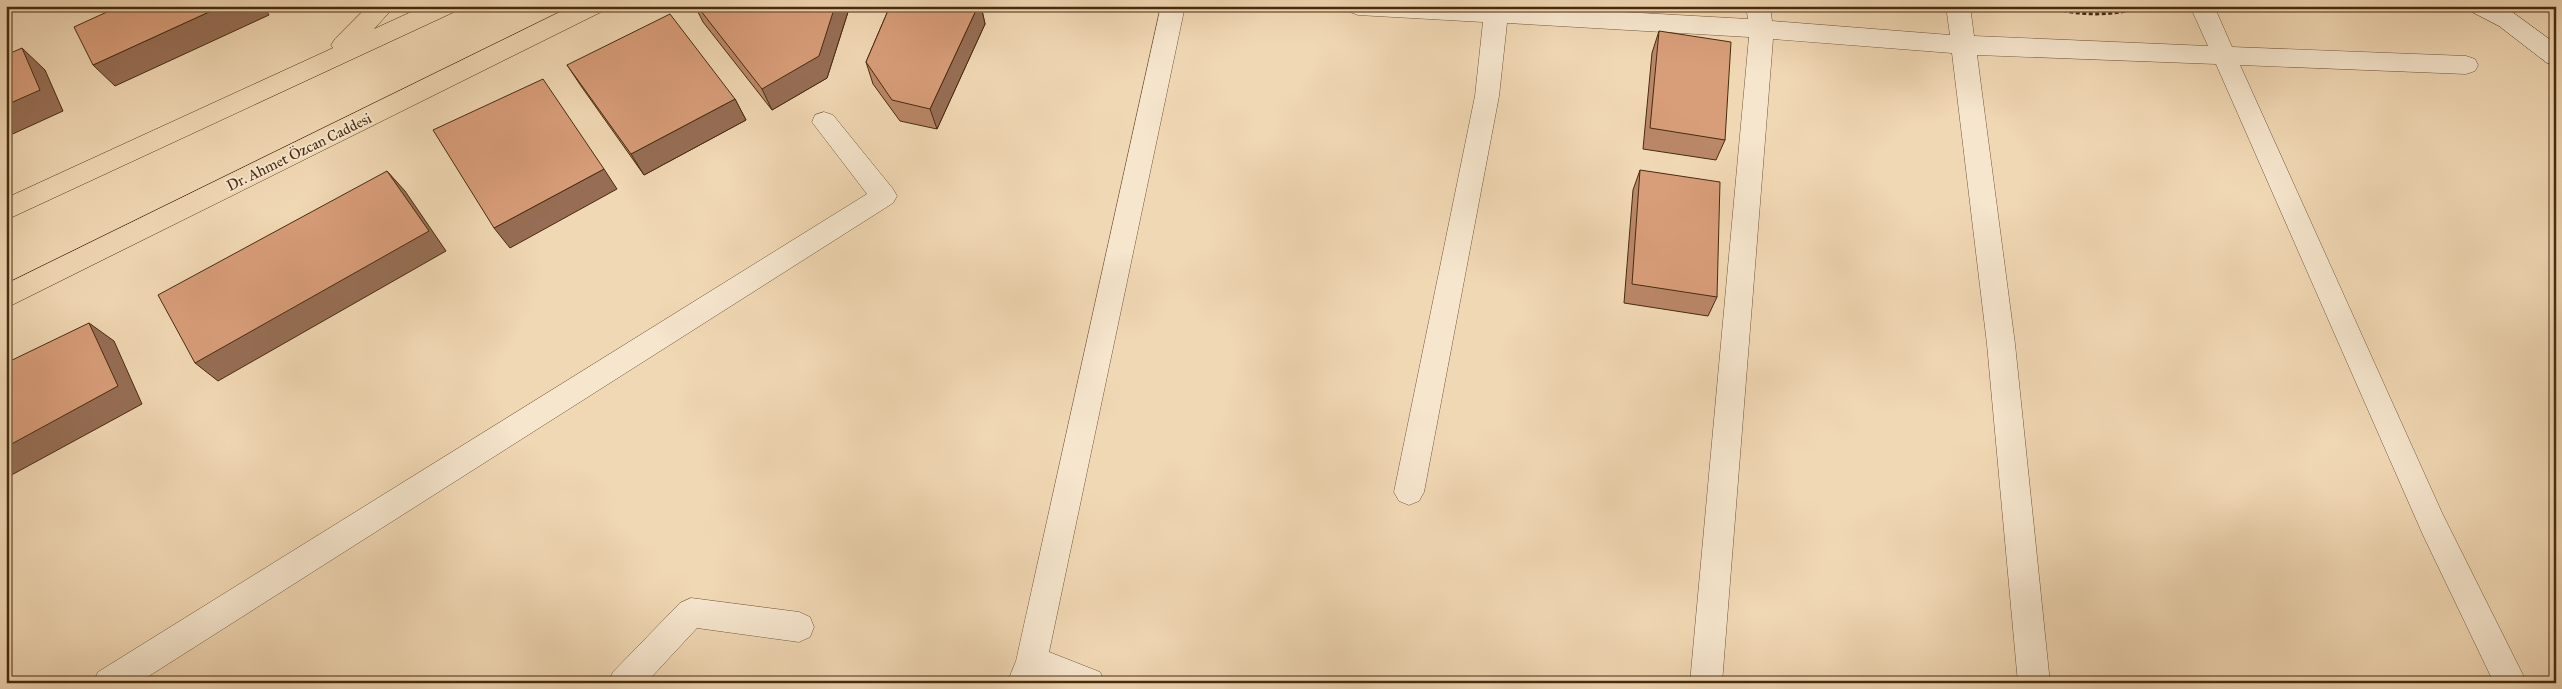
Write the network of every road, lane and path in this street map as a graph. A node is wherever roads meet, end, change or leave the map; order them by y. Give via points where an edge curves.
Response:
1 (383, 6) edge
2 (446, 6) edge
3 (593, 6) edge
4 (1173, 6) edge
5 (1358, 6) edge
6 (1958, 6) edge
7 (2044, 6) edge
8 (2146, 6) edge
9 (2202, 6) edge
10 (2480, 6) edge
11 (1497, 10) edge
12 (1760, 18) edge
13 (1964, 45) junction
14 (2225, 54) junction
15 (2556, 57) edge
16 (2466, 66) dead end
17 (317, 67) junction
18 (824, 122) dead end
19 (6, 210) edge
20 (6, 297) edge
21 (1408, 492) dead end
22 (799, 627) dead end
23 (1027, 672) edge
24 (109, 683) edge
25 (624, 683) edge
26 (1089, 683) edge
27 (1706, 683) edge
28 (2034, 683) edge
29 (2511, 683) edge

1 - 17 main road via 354,37
2 - 17 main road
3 - 20 main road, Dr. Ahmet Özcan Caddesi
4 - 23 street
5 - 11 street
6 - 13 street
7 - 8 path via 2057,11 2102,15 2131,12
9 - 14 street
10 - 15 street via 2514,25
11 - 12 street
11 - 21 street via 1488,96
12 - 13 street
12 - 27 street
13 - 14 street
13 - 28 street via 2017,473
14 - 16 street
14 - 29 street via 2433,525
17 - 19 main road
18 - 24 street via 884,196
22 - 25 street via 691,612
23 - 26 street

